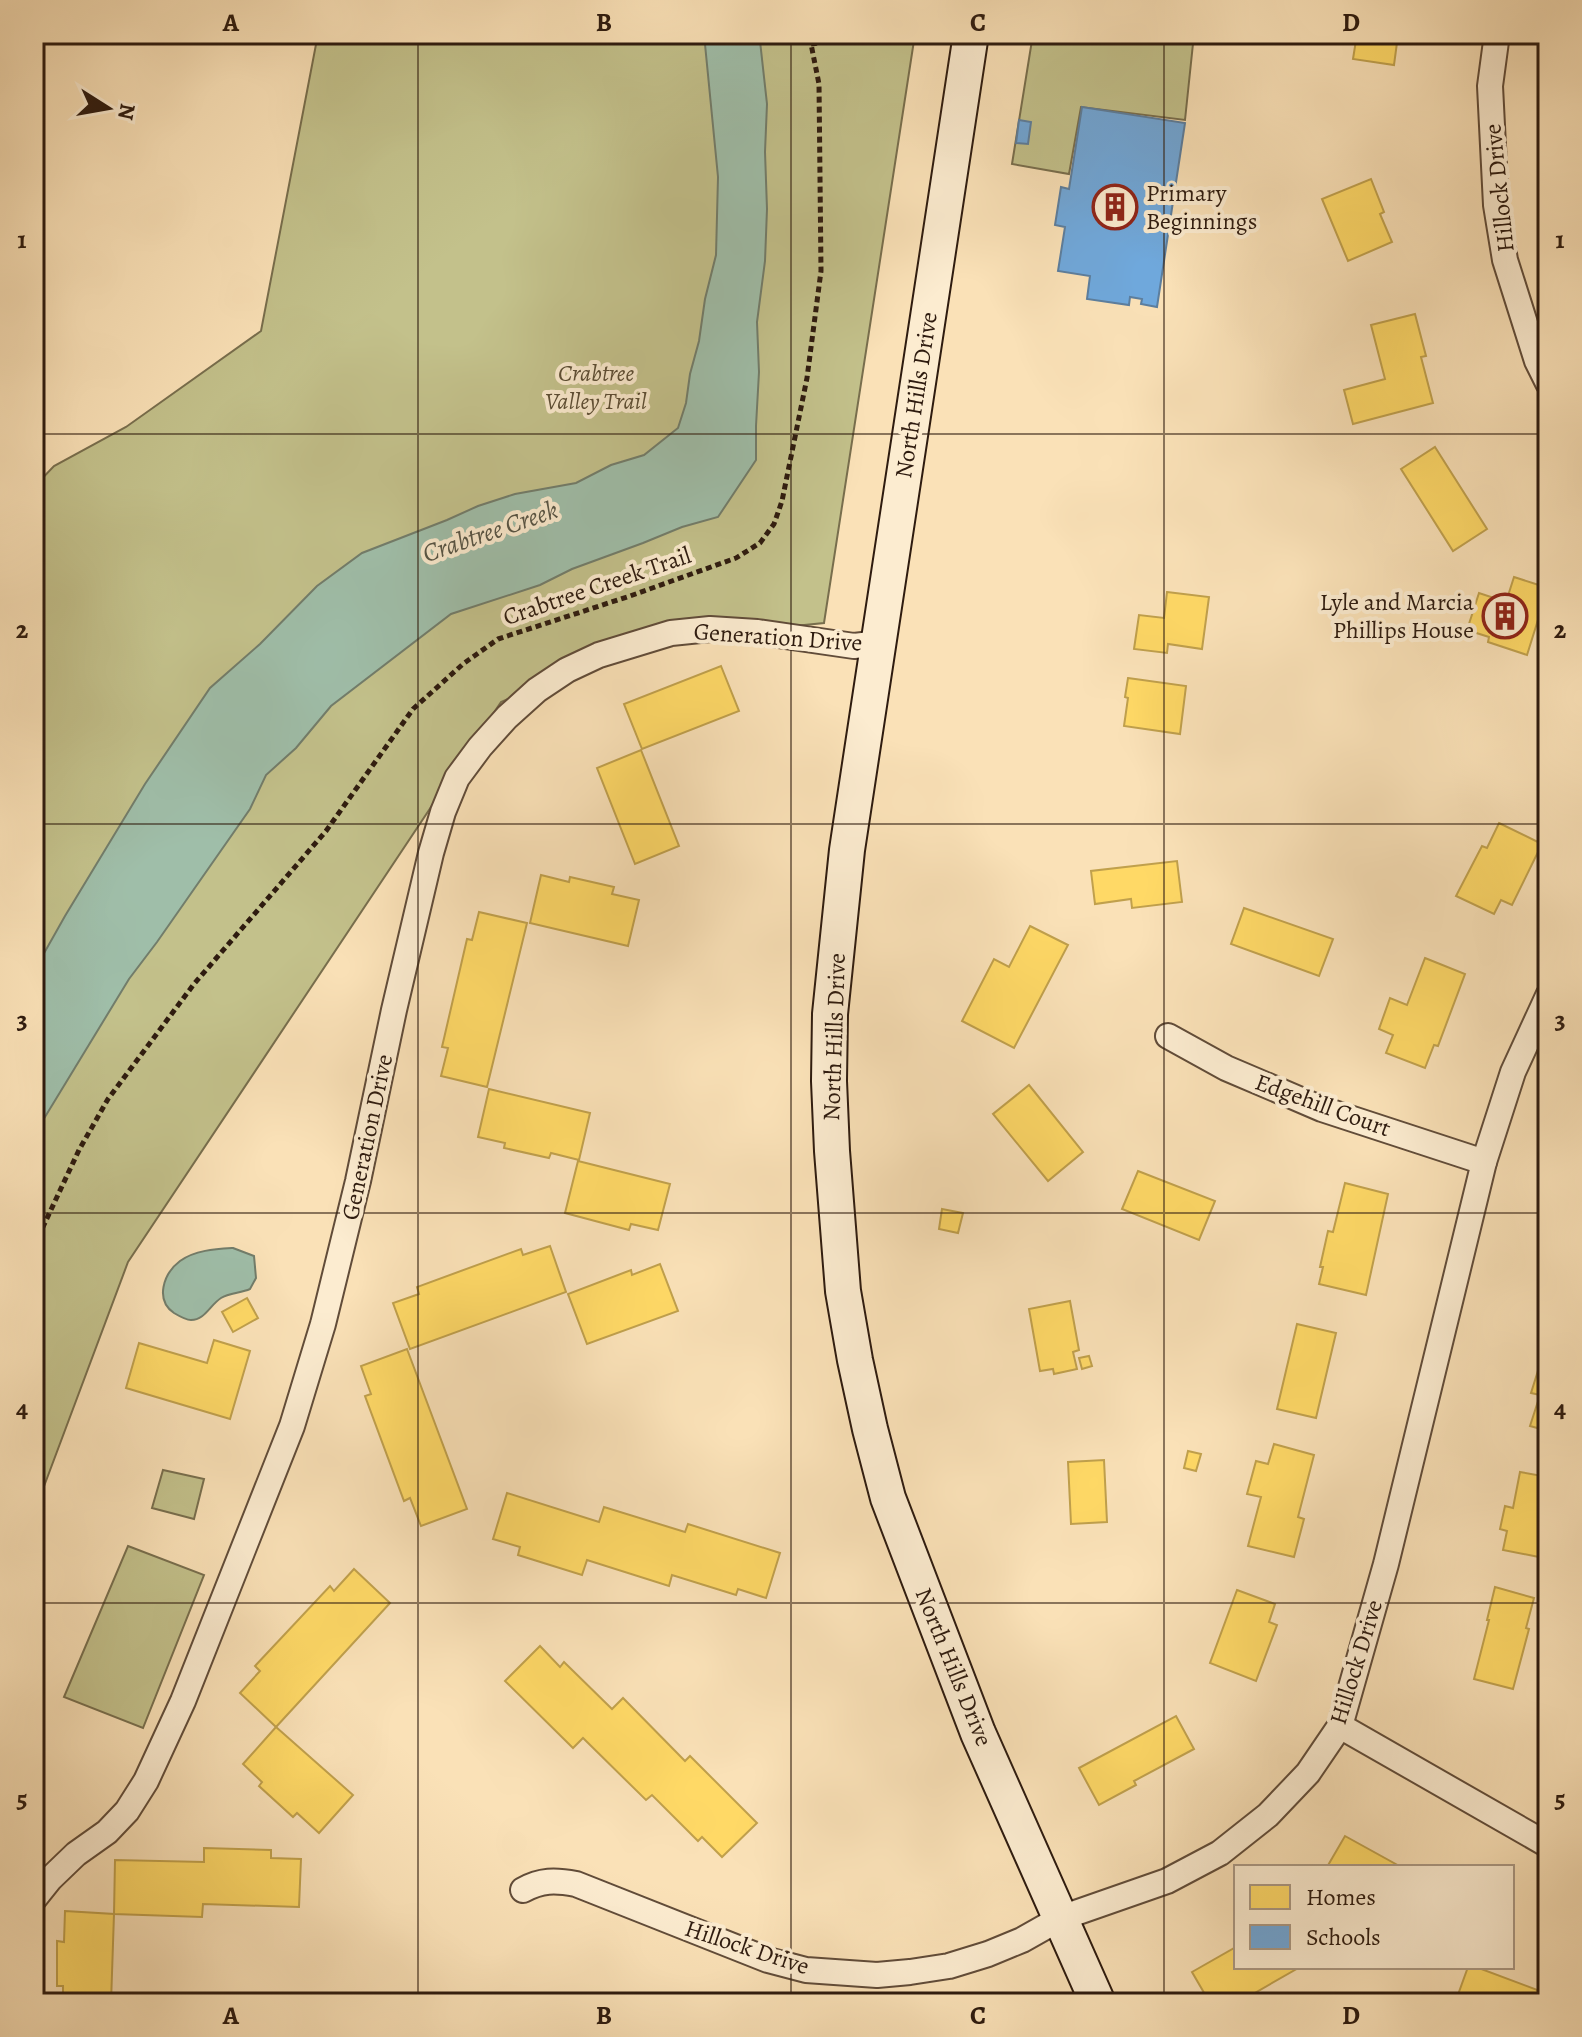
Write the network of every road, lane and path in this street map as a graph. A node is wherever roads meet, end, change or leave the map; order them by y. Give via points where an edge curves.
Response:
1 (807, 34) edge
2 (881, 34) edge
3 (971, 34) edge
4 (1497, 34) edge
5 (811, 44) junction
6 (1548, 383) edge
7 (880, 643) junction
8 (1548, 996) edge
9 (1168, 1036) dead end
10 (1484, 1162) junction
11 (34, 1246) edge
12 (1340, 1726) junction
13 (1548, 1845) edge
14 (523, 1890) dead end
15 (34, 1899) edge
16 (1061, 1918) junction
17 (1098, 2003) edge

1 - 5 path, Crabtree Creek Trail
2 - 5 path
3 - 7 main road, North Hills Drive
4 - 6 street, Hillock Drive via 1490,86 1496,205 1512,285
5 - 11 path, Crabtree Creek Trail via 819,84 821,271 807,378 774,524 760,543 736,558 498,639 413,709 326,831 194,984 108,1099
7 - 15 street, Generation Drive via 854,646 710,629 671,633 599,655 537,690 507,717 457,778 431,853 358,1181 292,1426 146,1781 127,1811
7 - 16 main road, North Hills Drive via 847,850 830,1014 829,1081 843,1291 888,1498 978,1733
8 - 10 street, Hillock Drive via 1513,1072
9 - 10 street, Edgehill Court via 1226,1068 1322,1109
10 - 12 street, Hillock Drive via 1386,1564
12 - 13 street
12 - 16 street, Hillock Drive via 1308,1773 1268,1815 1220,1853 1167,1881
14 - 16 street, Hillock Drive via 538,1882 576,1884 768,1960 841,1974 949,1966 1011,1945
16 - 17 main road, North Hills Drive

